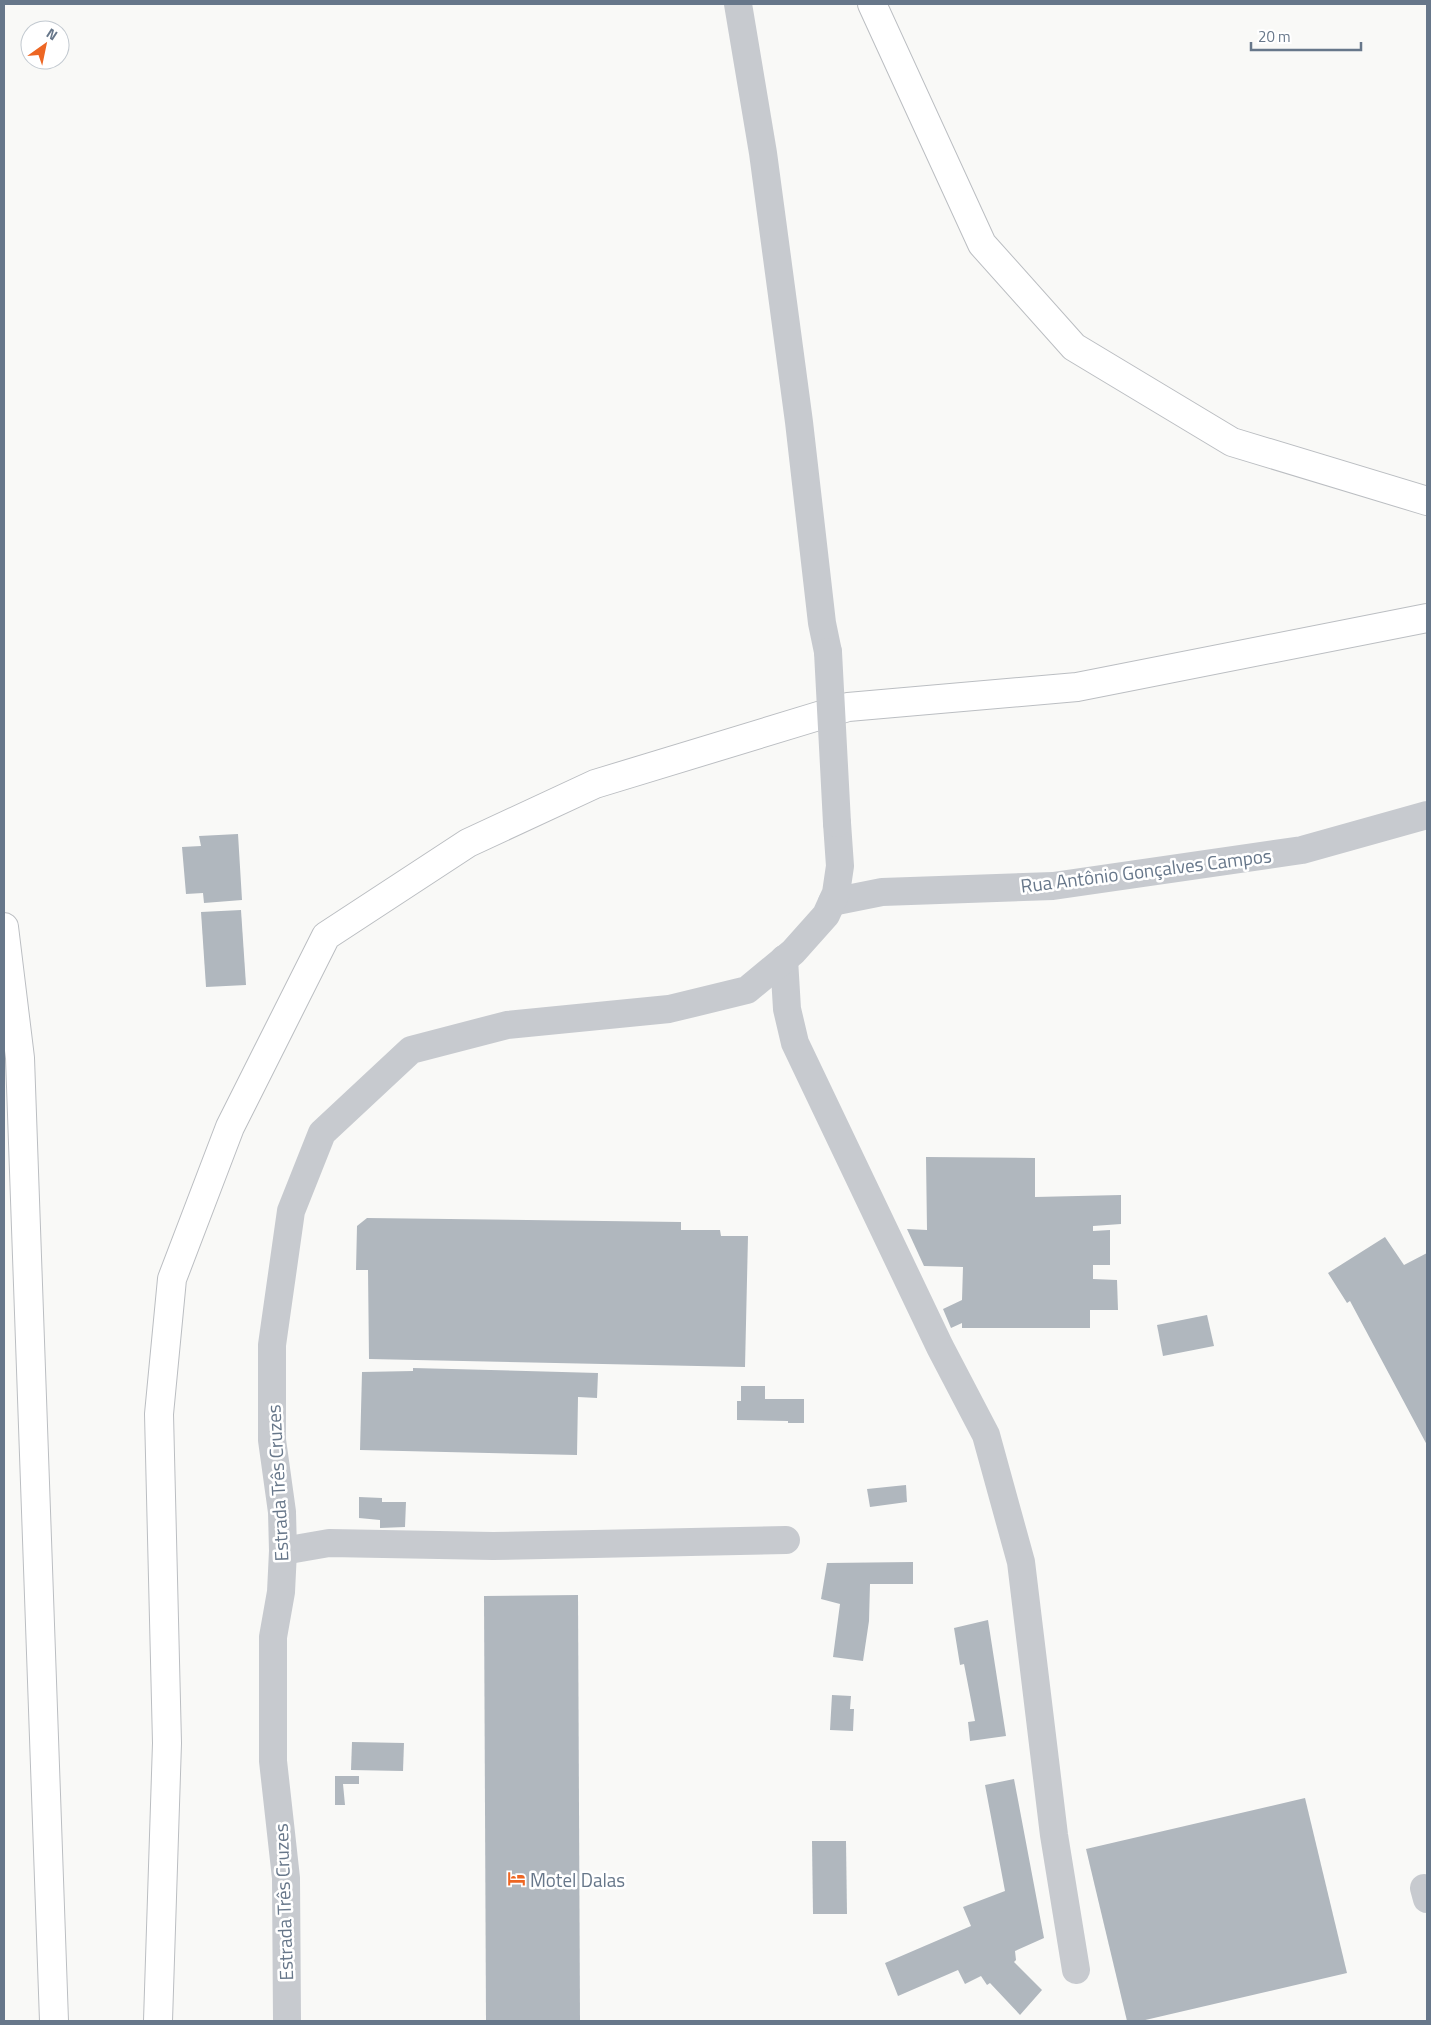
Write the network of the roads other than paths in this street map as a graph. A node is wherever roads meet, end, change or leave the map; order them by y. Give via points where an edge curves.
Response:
1 (738, 4) edge
2 (872, 4) edge
3 (1427, 501) edge
4 (1427, 618) edge
5 (1427, 815) edge
6 (832, 902) junction
7 (4, 926) edge
8 (784, 959) junction
9 (786, 1540) dead end
10 (283, 1551) junction
11 (1076, 1970) dead end
12 (54, 2021) edge
13 (158, 2021) edge
14 (287, 2021) edge

1 - 6 street, bridge via 763,153 828,652 840,866
2 - 3 highway via 982,244 1074,347 1232,442
4 - 13 highway via 1077,687 848,706 595,784 468,843 326,936 230,1127 172,1279 159,1414 167,1743
5 - 6 street, Rua Antônio Gonçalves Campos via 1302,850 1073,884 882,892
6 - 8 street via 826,915
7 - 12 highway via 20,1058
8 - 10 street, Estrada Três Cruzes via 747,990 669,1009 507,1025 411,1050 322,1134 292,1211 272,1345 272,1440 282,1512
8 - 11 street via 787,1008 795,1042 940,1348 986,1435 1021,1562 1054,1835
9 - 10 street via 492,1546 329,1543
10 - 14 street, Estrada Três Cruzes via 281,1592 273,1637 273,1761 286,1878

